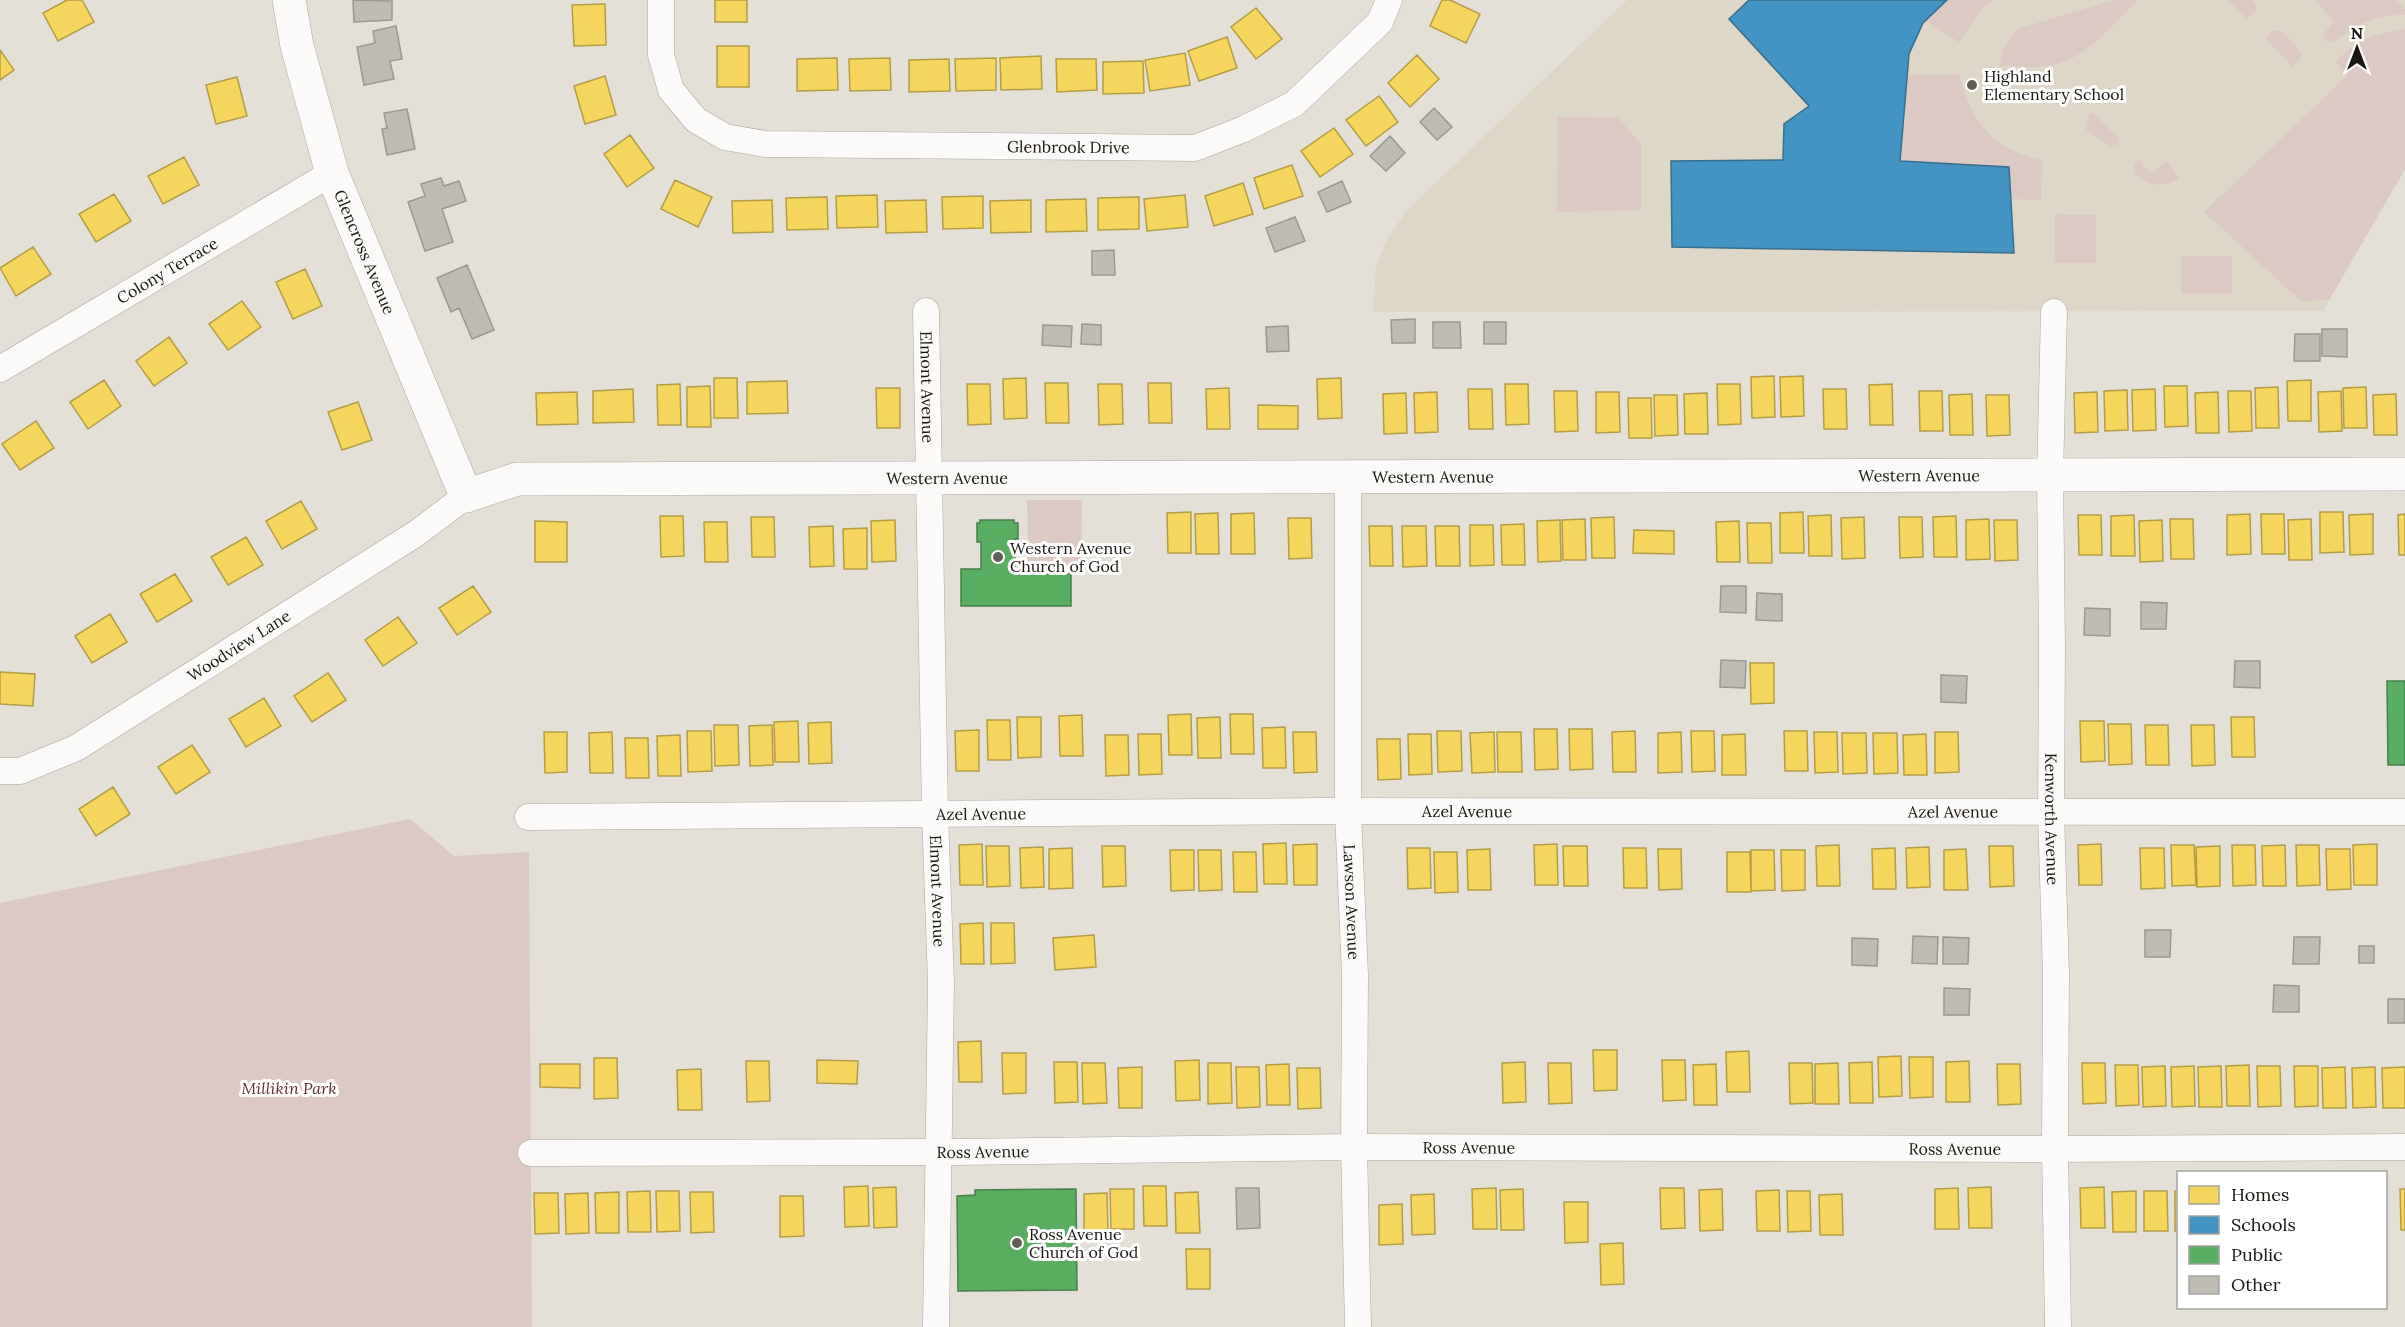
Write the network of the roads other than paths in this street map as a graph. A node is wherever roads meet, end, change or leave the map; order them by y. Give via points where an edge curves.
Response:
1 (289, 0) edge
2 (661, 0) edge
3 (1389, 0) edge
4 (332, 173) junction
5 (926, 311) dead end
6 (2054, 312) dead end
7 (0, 369) edge
8 (2405, 474) edge
9 (2050, 475) junction
10 (1348, 477) junction
11 (930, 479) junction
12 (466, 496) junction
13 (0, 771) edge
14 (1348, 811) junction
15 (2405, 812) edge
16 (935, 813) junction
17 (2051, 813) junction
18 (528, 817) dead end
19 (1354, 1147) junction
20 (2405, 1147) edge
21 (2055, 1149) junction
22 (939, 1152) junction
23 (531, 1153) dead end
24 (936, 1327) edge
25 (1358, 1327) edge
26 (2058, 1327) edge

1 - 4 street, Glencross Avenue via 297,46
2 - 3 street, Glenbrook Drive via 661,55 670,90 696,120 725,137 765,144 1195,148 1294,104 1380,22
4 - 7 street, Colony Terrace
4 - 12 street, Glencross Avenue
5 - 11 street, Elmont Avenue
6 - 9 street, Kenworth Avenue
8 - 9 street, Western Avenue
9 - 10 street, Western Avenue
9 - 17 street, Kenworth Avenue
10 - 11 street, Western Avenue
10 - 14 street, Lawson Avenue
11 - 12 street, Western Avenue via 517,479
11 - 16 street, Elmont Avenue
12 - 13 street, Woodview Lane via 417,533 76,748 20,771
14 - 16 street, Azel Avenue
14 - 17 street, Azel Avenue
14 - 19 street, Lawson Avenue via 1355,976
15 - 17 street, Azel Avenue
16 - 18 street, Azel Avenue
16 - 22 street, Elmont Avenue via 941,983
17 - 21 street, Kenworth Avenue via 2056,974
19 - 21 street, Ross Avenue
19 - 22 street, Ross Avenue
19 - 25 street, Lawson Avenue
20 - 21 street, Ross Avenue
21 - 26 street, Kenworth Avenue
22 - 23 street, Ross Avenue
22 - 24 street, Elmont Avenue

